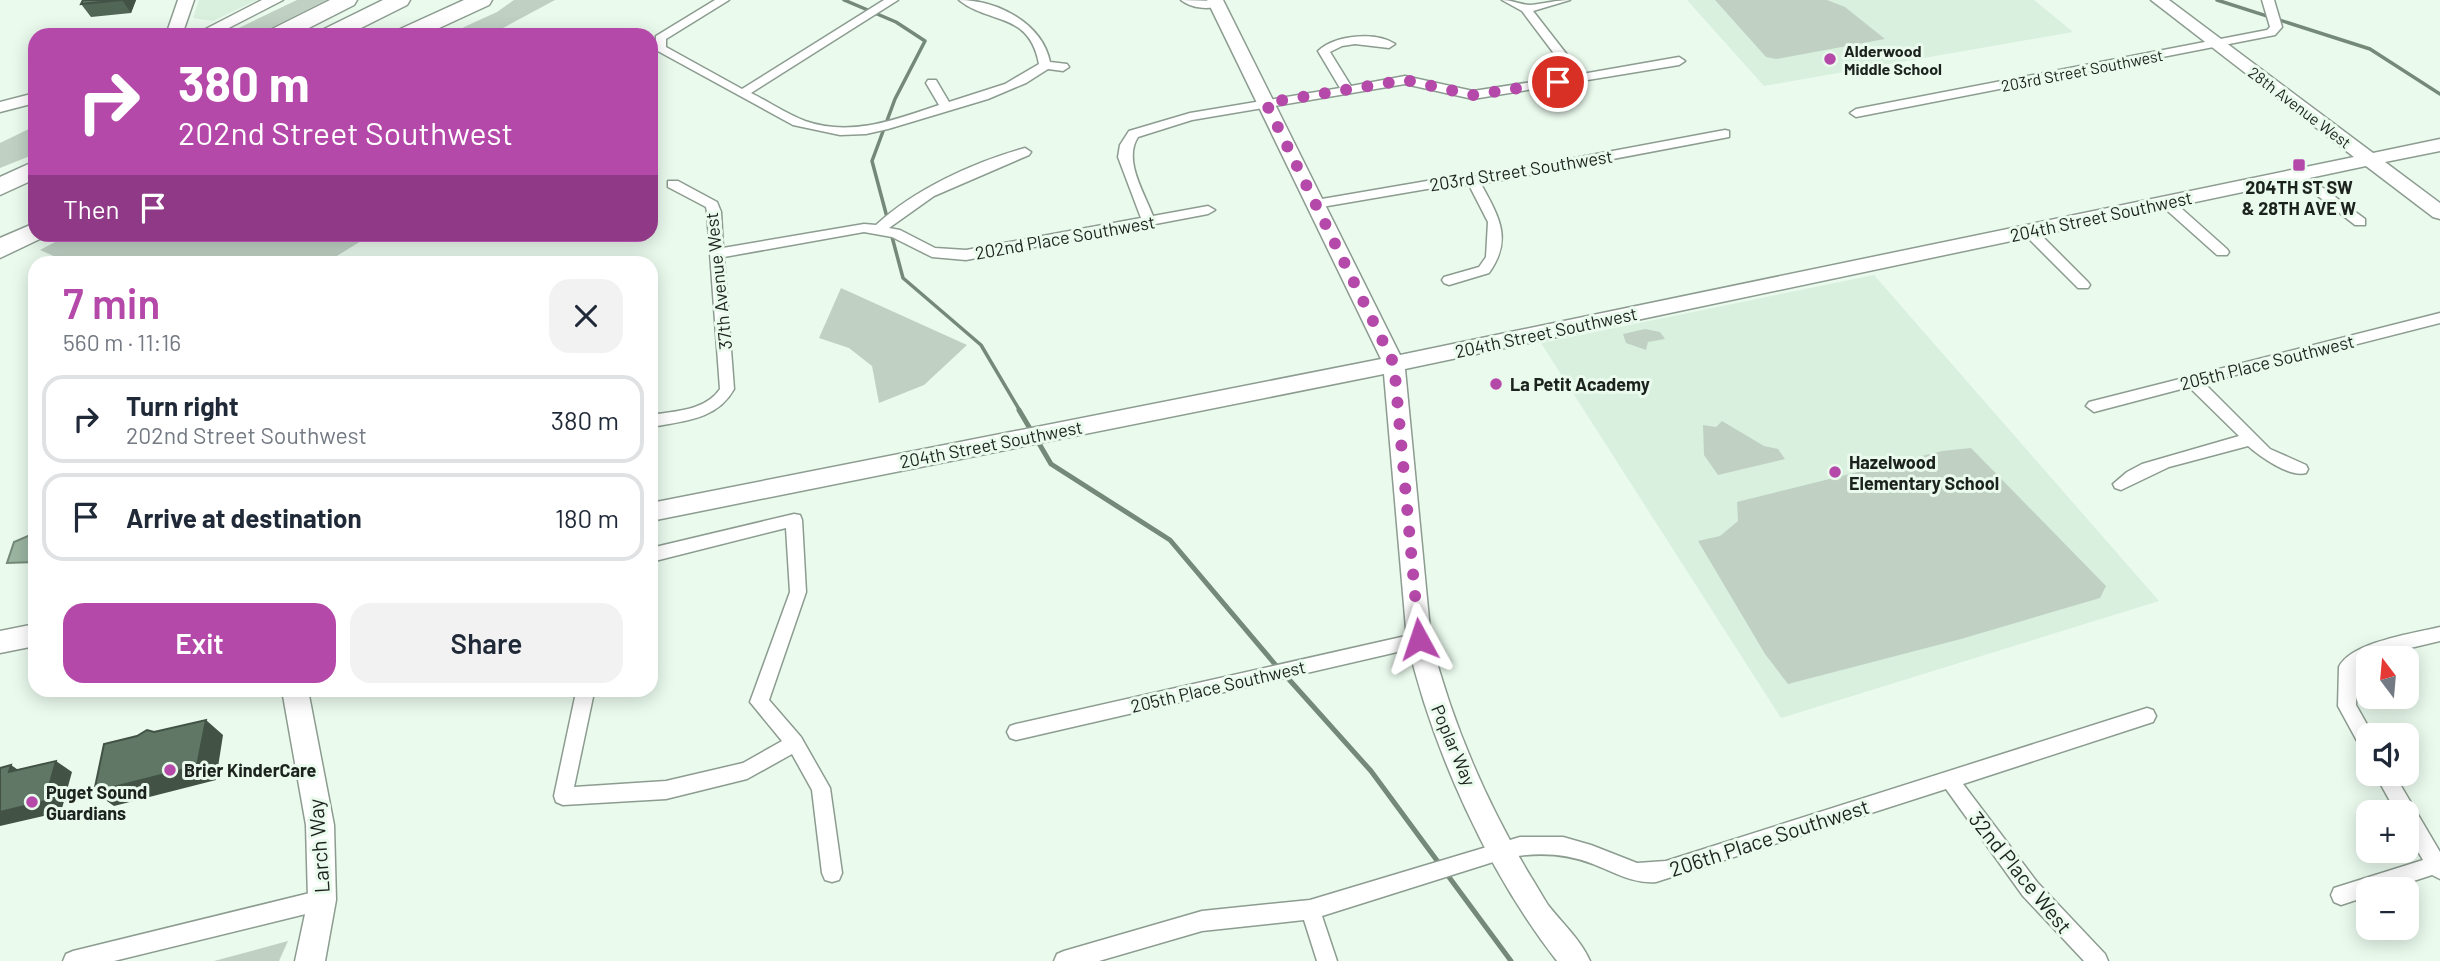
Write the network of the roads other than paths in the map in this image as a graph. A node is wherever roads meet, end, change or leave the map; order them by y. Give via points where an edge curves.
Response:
1 (186, 0) edge
2 (275, 0) edge
3 (346, 0) edge
4 (399, 0) edge
5 (475, 0) edge
6 (481, 0) edge
7 (723, 0) edge
8 (892, 0) edge
9 (965, 0) edge
10 (1187, 0) edge
11 (1508, 0) edge
12 (1564, 0) edge
13 (2160, 0) edge
14 (2268, 0) edge
15 (1215, 2) edge
16 (1526, 9) junction
17 (434, 21) junction
18 (176, 28) edge
19 (217, 28) edge
20 (292, 28) edge
21 (344, 28) edge
22 (420, 28) edge
23 (1389, 44) dead end
24 (2217, 45) junction
25 (1679, 61) dead end
26 (1045, 65) junction
27 (1063, 67) dead end
28 (1579, 78) junction
29 (932, 83) dead end
30 (1347, 90) junction
31 (742, 94) junction
32 (28, 101) edge
33 (1266, 103) junction
34 (0, 107) edge
35 (946, 107) junction
36 (1856, 113) dead end
37 (1725, 134) dead end
38 (2440, 145) edge
39 (1025, 152) dead end
40 (2369, 159) junction
41 (28, 173) edge
42 (2300, 175) junction
43 (1473, 181) junction
44 (673, 184) dead end
45 (0, 187) edge
46 (28, 189) edge
47 (0, 203) edge
48 (2167, 203) junction
49 (1316, 204) junction
50 (1208, 210) dead end
51 (2440, 213) edge
52 (28, 222) edge
53 (1150, 222) junction
54 (2360, 222) dead end
55 (880, 229) junction
56 (2029, 231) junction
57 (28, 235) edge
58 (0, 236) edge
59 (0, 250) edge
60 (2222, 252) dead end
61 (718, 253) junction
62 (1449, 280) dead end
63 (2083, 285) dead end
64 (2440, 318) edge
65 (1394, 364) junction
66 (1345, 374) junction
67 (2192, 381) junction
68 (2094, 406) dead end
69 (1398, 407) junction
70 (658, 419) edge
71 (2250, 439) junction
72 (2300, 469) dead end
73 (2121, 484) dead end
74 (658, 511) edge
75 (658, 553) edge
76 (2440, 634) edge
77 (28, 636) edge
78 (1419, 639) junction
79 (0, 642) edge
80 (296, 697) edge
81 (584, 697) edge
82 (2147, 716) dead end
83 (2356, 723) edge
84 (1016, 732) dead end
85 (795, 743) junction
86 (1949, 779) junction
87 (2419, 836) edge
88 (1499, 849) junction
89 (2437, 868) edge
90 (832, 873) dead end
91 (2341, 895) dead end
92 (322, 900) junction
93 (1310, 910) junction
94 (74, 961) edge
95 (310, 961) edge
96 (1063, 961) edge
97 (1327, 961) edge
98 (1575, 961) edge
99 (2098, 961) edge

1 - 18 street
2 - 19 street
3 - 20 highway
4 - 21 highway
5 - 17 highway
6 - 17 highway
7 - 31 street via 660,38 660,48
8 - 31 street
9 - 26 street via 1022,24 1040,41
10 - 15 street
11 - 16 street
12 - 16 street
13 - 24 street, 28th Avenue West
14 - 24 street, 203rd Street Southwest via 2275,31
15 - 33 street, Poplar Way
16 - 28 street
17 - 22 highway
23 - 30 street via 1363,40 1331,45 1324,51
24 - 36 street, 203rd Street Southwest
24 - 40 street, 28th Avenue West
25 - 28 street
26 - 27 street
26 - 35 street via 1020,82
28 - 30 street via 1473,95 1405,80
29 - 35 street
30 - 33 street
31 - 35 street via 797,122 841,131 878,128
32 - 34 street
33 - 49 street, Poplar Way
33 - 53 street via 1190,117 1133,134 1124,157
37 - 43 street, 203rd Street Southwest
38 - 40 street, 204th Street Southwest
39 - 55 street via 917,199
40 - 42 street, 204th Street Southwest
40 - 51 street, 28th Avenue West
41 - 45 highway
42 - 48 street, 204th Street Southwest
42 - 54 street
43 - 49 street, 203rd Street Southwest
43 - 62 street via 1495,222 1493,257 1484,270
44 - 61 street, 37th Avenue West via 712,205
46 - 47 highway
48 - 56 street, 204th Street Southwest
48 - 60 street
49 - 65 street, Poplar Way
50 - 53 street, 202nd Place Southwest
52 - 58 highway
53 - 55 street, 202nd Place Southwest via 966,256 932,252
55 - 61 street, 202nd Place Southwest via 843,230
56 - 63 street
56 - 65 street, 204th Street Southwest
57 - 59 highway
61 - 70 street, 37th Avenue West via 727,389 723,399 702,410
64 - 67 street, 205th Place Southwest
65 - 66 street, 204th Street Southwest
65 - 69 street, Poplar Way
66 - 69 street via 1377,383
66 - 74 street, 204th Street Southwest
67 - 68 street, 205th Place Southwest
67 - 71 street
69 - 78 street, Poplar Way
71 - 72 street via 2265,453
71 - 73 street via 2155,466
75 - 85 street via 794,520 798,592 759,702
76 - 83 street via 2371,652 2348,667 2347,706
77 - 79 street
78 - 84 street, 205th Place Southwest
78 - 88 street, Poplar Way via 1446,730
80 - 92 street, Larch Way via 320,825
81 - 85 street via 563,796 666,790 747,771
82 - 86 street, 206th Place Southwest
85 - 90 street via 821,789
86 - 88 street, 206th Place Southwest via 1653,873 1638,873 1557,846 1525,844
86 - 99 street, 32nd Place West via 2030,889
87 - 89 street
88 - 93 street, 206th Place Southwest
88 - 98 street, Poplar Way via 1537,914
89 - 91 street
92 - 94 street
92 - 95 street, Larch Way
93 - 96 street, 206th Place Southwest via 1202,921
93 - 97 street

